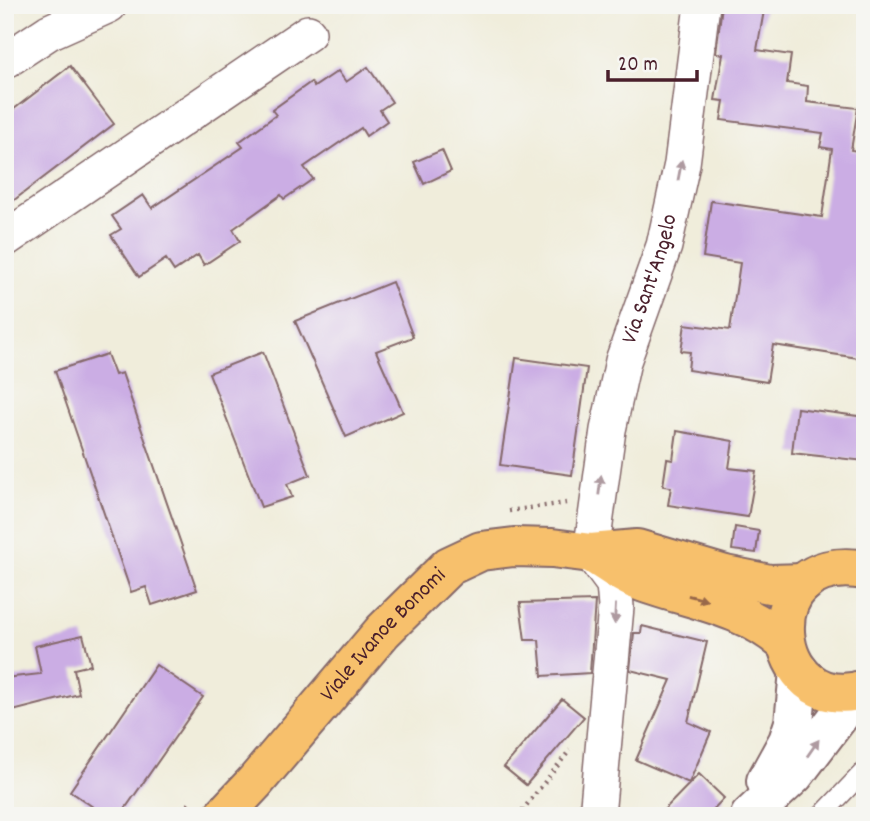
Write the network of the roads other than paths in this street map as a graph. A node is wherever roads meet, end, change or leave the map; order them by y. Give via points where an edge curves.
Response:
1 (109, 5) edge
2 (702, 5) edge
3 (308, 33) dead end
4 (5, 61) edge
5 (5, 239) edge
6 (591, 553) junction
7 (865, 570) edge
8 (804, 583) junction
9 (792, 657) junction
10 (862, 690) edge
11 (865, 770) edge
12 (210, 806) edge
13 (597, 816) edge
14 (750, 816) edge
15 (821, 816) edge

1 - 4 street via 49,32
6 -> 2 street, Via Sant'Angelo via 623,361 664,246 681,164
3 - 5 street
6 - 8 main road, Viale Ivanoe Bonomi via 637,550 759,582
6 -> 9 main road, Viale Ivanoe Bonomi via 631,578 716,603 766,626
6 - 12 main road, Viale Ivanoe Bonomi via 514,547 481,551 449,566 383,631 255,782
6 -> 13 street via 614,584 616,607
7 - 8 main road via 833,569
8 - 9 main road via 786,610 783,626
9 - 10 main road, Viale Ivanoe Bonomi via 811,682 842,692
9 - 14 street via 793,723
14 -> 10 street via 794,775
11 - 15 lane

